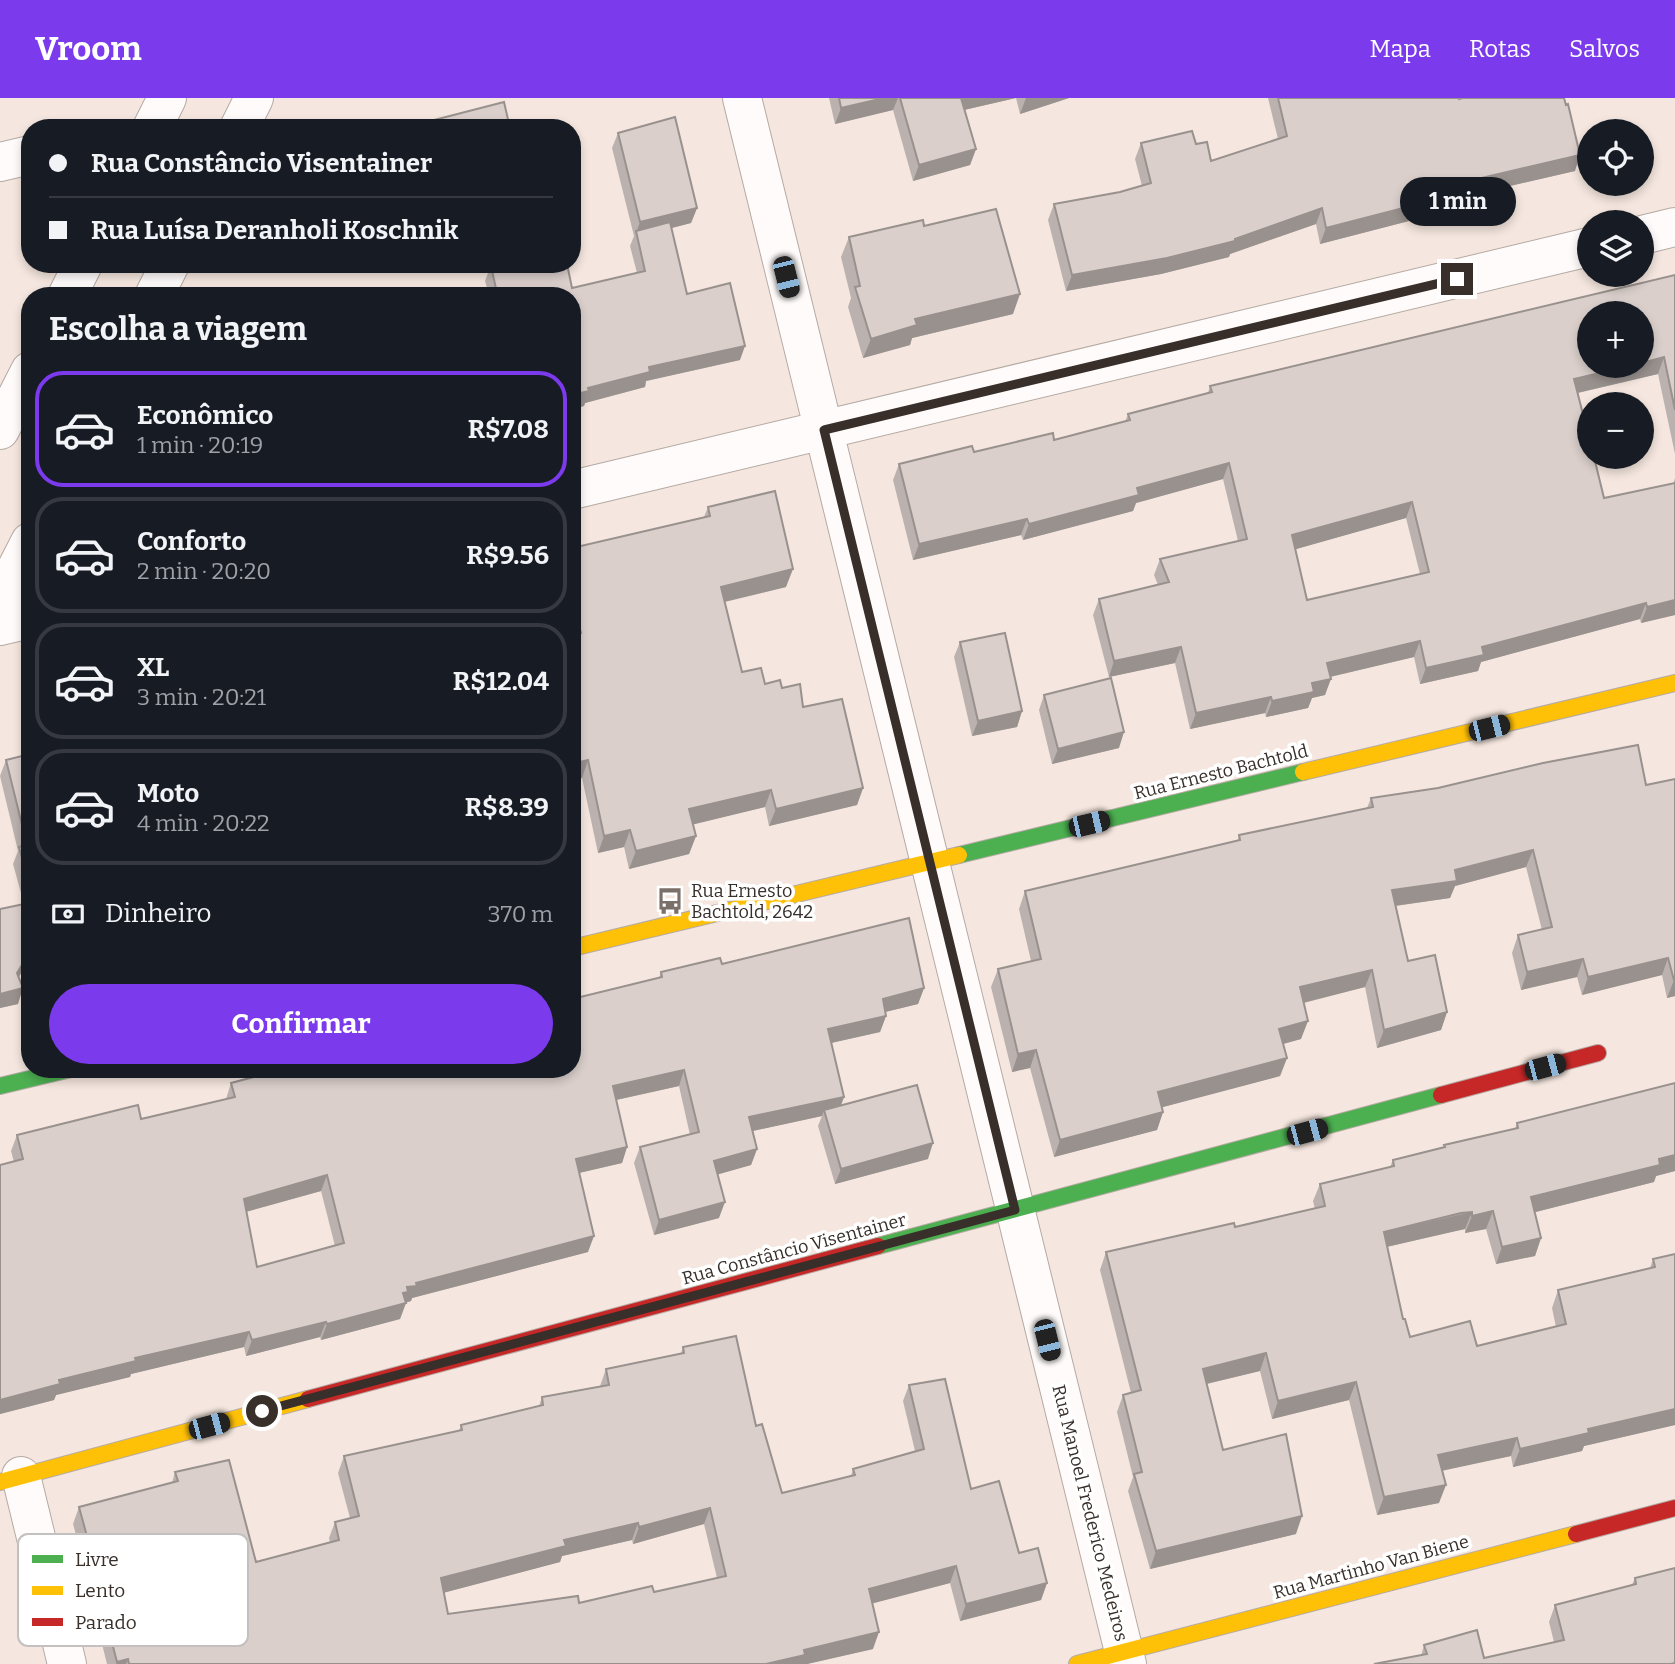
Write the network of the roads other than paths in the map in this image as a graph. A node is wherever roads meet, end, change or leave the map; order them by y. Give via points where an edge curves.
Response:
1 (742, 98) edge
2 (21, 157) edge
3 (0, 162) edge
4 (1675, 227) edge
5 (1654, 232) edge
6 (1577, 250) edge
7 (21, 389) edge
8 (0, 430) edge
9 (824, 430) junction
10 (581, 488) edge
11 (21, 560) edge
12 (0, 601) edge
13 (21, 621) edge
14 (0, 626) edge
15 (1675, 683) edge
16 (930, 862) junction
17 (581, 946) edge
18 (1598, 1053) dead end
19 (33, 1078) edge
20 (0, 1086) edge
21 (1015, 1210) junction
22 (10, 1479) edge
23 (1675, 1508) edge
24 (27, 1534) edge
25 (61, 1646) edge
26 (1125, 1658) edge
27 (67, 1664) edge
28 (1077, 1664) edge

1 - 9 street, Rua Manoel Frederico Medeiros
2 - 3 street
4 - 5 street
6 - 9 street
7 - 8 street
9 - 10 street
9 - 16 street, Rua Manoel Frederico Medeiros
11 - 12 street
13 - 14 street
15 - 16 street, Rua Ernesto Bachtold
16 - 17 street, Rua Ernesto Bachtold
16 - 21 street, Rua Manoel Frederico Medeiros
18 - 21 street, Rua Constâncio Visentainer
19 - 20 street
21 - 22 street, Rua Constâncio Visentainer
21 - 26 street, Rua Manoel Frederico Medeiros
22 - 24 street
23 - 26 street, Rua Martinho Van Biene
25 - 27 street
26 - 28 street, Rua Martinho Van Biene

